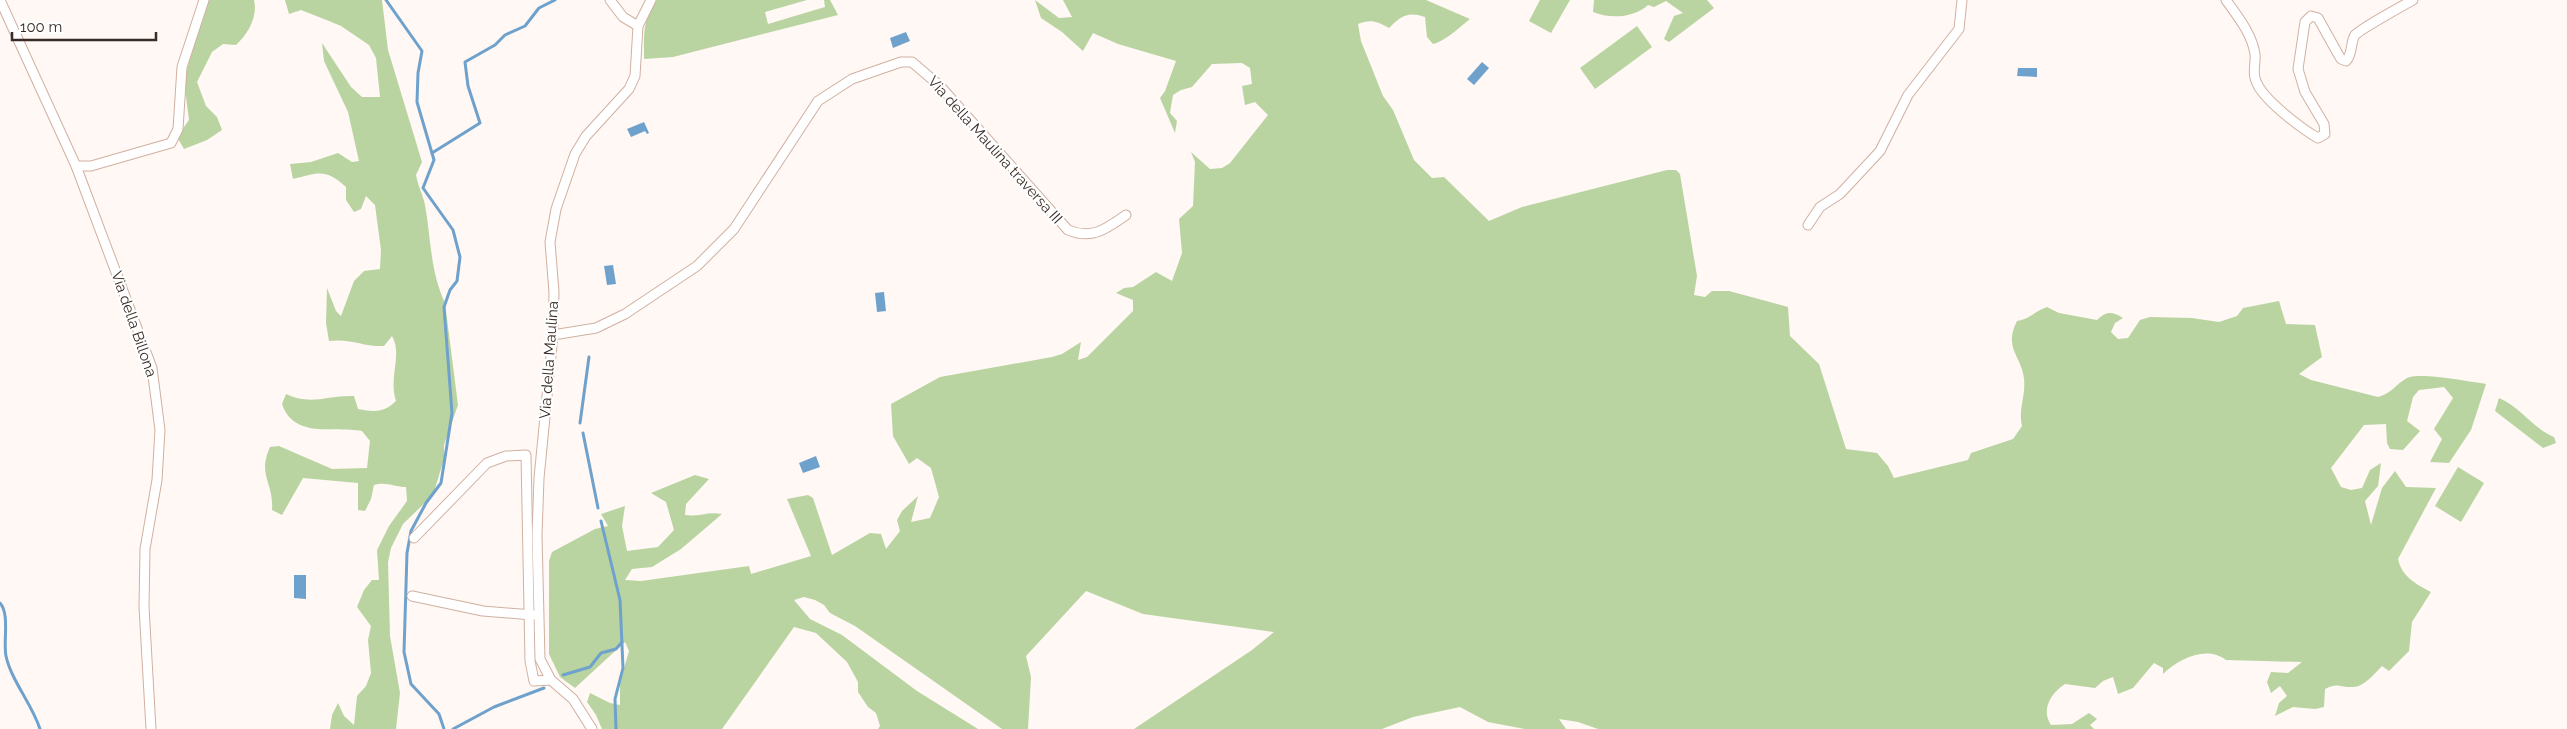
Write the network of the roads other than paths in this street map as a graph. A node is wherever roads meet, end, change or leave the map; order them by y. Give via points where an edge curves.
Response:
1 (0, 0) edge
2 (204, 0) edge
3 (610, 0) edge
4 (651, 0) edge
5 (1962, 0) edge
6 (2226, 0) edge
7 (2413, 0) edge
8 (638, 26) junction
9 (76, 166) junction
10 (1126, 215) dead end
11 (1808, 225) dead end
12 (553, 336) junction
13 (414, 538) dead end
14 (412, 596) dead end
15 (528, 615) junction
16 (539, 616) junction
17 (551, 680) junction
18 (151, 729) edge
19 (592, 729) edge

1 - 9 street, Via della Billona
2 - 9 street via 182,67 178,129 171,143 91,166
3 - 8 street via 623,17
4 - 8 street, Via della Maulina
5 - 11 street via 1959,29 1908,95 1880,151 1840,194 1820,207
6 - 7 street via 2252,41 2254,75 2260,90 2277,108 2322,138 2324,124 2306,92 2298,68 2305,22 2314,16 2318,18 2341,59 2346,61 2358,33
8 - 12 street, Via della Maulina via 635,76 629,89 582,142 571,163 556,209 550,242
9 - 18 street, Via della Billona via 152,368 160,430 157,480 145,549 144,607
10 - 12 street, Via della Maulina traversa III via 1098,233 1068,230 940,86 912,62 901,62 852,79 818,101 734,229 697,266 625,314 596,328
12 - 16 street, Via della Maulina via 539,478
13 - 15 street via 488,463 506,456 526,455
14 - 15 street via 483,611
15 - 16 street
15 - 17 street via 534,681
16 - 17 street, Via della Maulina via 540,659
17 - 19 street, Via della Maulina via 572,699

